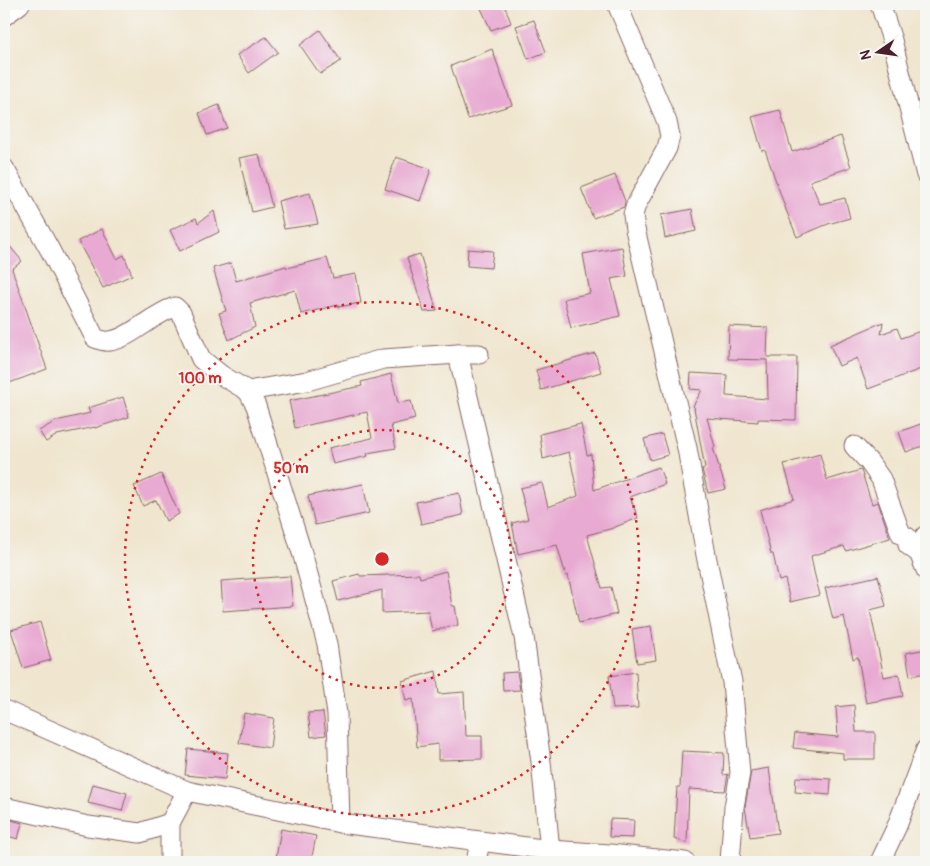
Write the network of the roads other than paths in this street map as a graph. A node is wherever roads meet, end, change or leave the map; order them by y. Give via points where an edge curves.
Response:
1 (20, 4) edge
2 (617, 4) edge
3 (880, 4) edge
4 (4, 16) edge
5 (4, 168) edge
6 (926, 175) edge
7 (458, 354) junction
8 (479, 354) dead end
9 (248, 391) junction
10 (854, 446) dead end
11 (926, 535) edge
12 (919, 553) junction
13 (926, 570) edge
14 (4, 710) edge
15 (926, 748) edge
16 (187, 791) junction
17 (4, 807) edge
18 (170, 823) junction
19 (340, 823) junction
20 (480, 842) junction
21 (550, 850) junction
22 (170, 862) edge
23 (476, 862) edge
24 (685, 862) edge
25 (730, 862) edge
26 (880, 862) edge

1 - 4 street
2 - 25 street via 670,136 667,148 636,205 635,229 687,448 732,682 740,773
3 - 6 street
5 - 9 street via 94,338 103,342 119,338 174,307 181,313 201,359
7 - 8 street
7 - 9 street via 383,359 306,381
7 - 21 street via 524,637
9 - 19 street via 276,468 327,644 337,714
10 - 12 street via 881,479 901,534 908,537 908,545
11 - 12 street
12 - 13 street
14 - 16 street
15 - 26 street
16 - 18 street
16 - 19 street
17 - 18 street via 88,826 140,833
18 - 22 street
19 - 20 street
20 - 21 street
20 - 23 street
21 - 24 street

